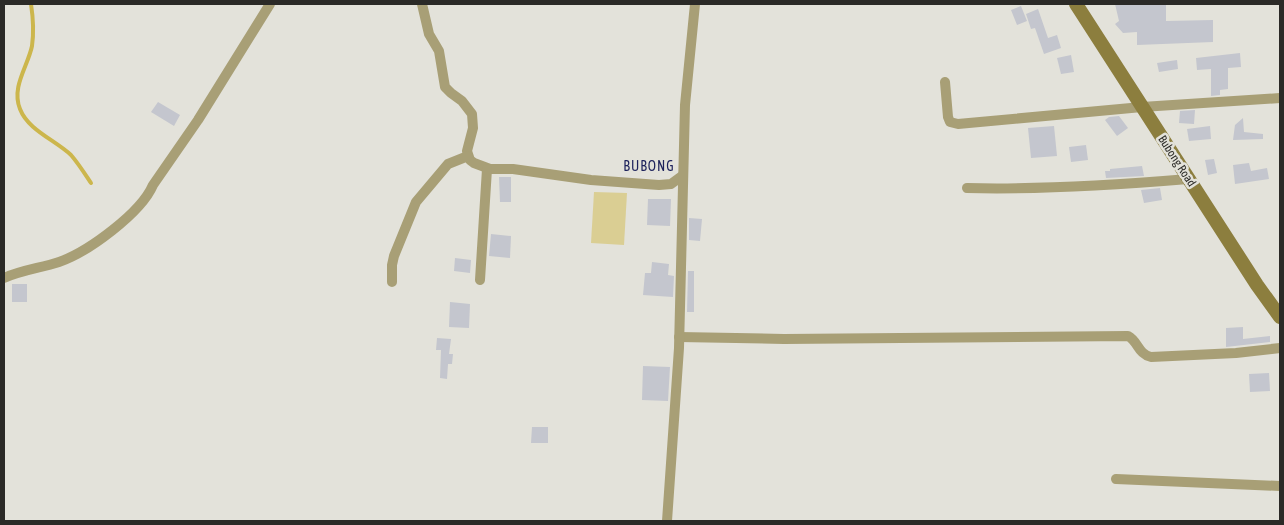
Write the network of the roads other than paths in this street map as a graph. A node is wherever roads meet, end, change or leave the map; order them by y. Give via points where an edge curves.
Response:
1 (270, 4) edge
2 (422, 4) edge
3 (694, 4) edge
4 (1076, 4) edge
5 (945, 82) dead end
6 (1280, 98) edge
7 (1142, 107) junction
8 (468, 156) junction
9 (487, 169) junction
10 (682, 176) junction
11 (1188, 179) junction
12 (967, 188) dead end
13 (4, 278) edge
14 (480, 280) dead end
15 (392, 282) dead end
16 (1280, 317) edge
17 (679, 337) junction
18 (1280, 348) edge
19 (1116, 479) dead end
20 (1280, 486) edge
21 (667, 521) edge

1 - 13 street via 198,120 138,208 77,254
2 - 8 street via 429,34 439,51 445,86 472,114
3 - 10 street
4 - 7 main road, Bubong Road
5 - 7 street via 948,117 953,123
6 - 7 street
7 - 11 main road, Bubong Road
8 - 9 street via 474,164
8 - 15 street via 448,164 416,202 394,256
9 - 10 street via 659,185 671,184
9 - 14 street
10 - 17 street
11 - 12 street via 1115,185
11 - 16 main road, Bubong Road
17 - 18 street via 1128,336 1144,354 1151,357
17 - 21 street
19 - 20 street

